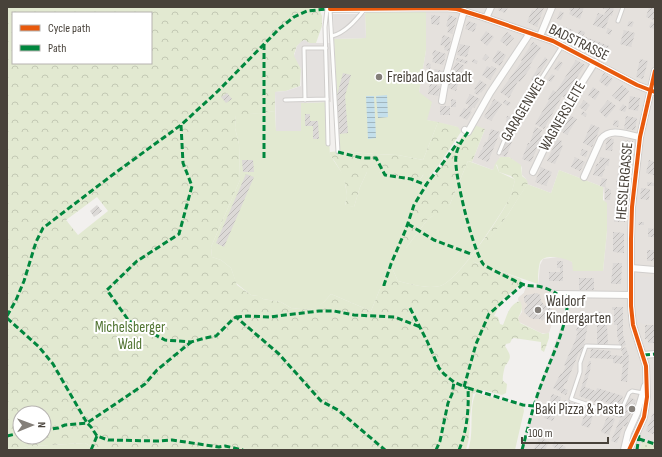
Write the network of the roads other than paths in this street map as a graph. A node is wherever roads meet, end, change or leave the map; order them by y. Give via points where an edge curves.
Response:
1 (397, 7) edge
2 (491, 7) edge
3 (552, 7) edge
4 (623, 7) edge
5 (365, 8) junction
6 (451, 8) edge
7 (330, 9) junction
8 (464, 11) junction
9 (486, 18) junction
10 (618, 21) dead end
11 (530, 33) junction
12 (332, 36) junction
13 (540, 36) junction
14 (562, 46) junction
15 (326, 48) junction
16 (595, 62) junction
17 (655, 71) edge
18 (652, 92) edge
19 (327, 99) junction
20 (285, 100) dead end
21 (305, 100) junction
22 (442, 101) dead end
23 (465, 130) dead end
24 (640, 137) junction
25 (328, 144) dead end
26 (338, 152) dead end
27 (499, 153) dead end
28 (532, 172) dead end
29 (584, 177) dead end
30 (631, 268) junction
31 (655, 270) edge
32 (557, 294) dead end
33 (630, 295) junction
34 (620, 348) dead end
35 (655, 354) edge
36 (644, 355) junction
37 (645, 395) junction
38 (655, 396) edge
39 (624, 450) edge
40 (629, 450) edge

1 - 5 street, BADSTRASSE
1 - 6 street, BADSTRASSE
2 - 9 street
3 - 13 street
4 - 10 lane
5 - 7 street, BADSTRASSE
5 - 12 lane via 349,26
6 - 8 street, BADSTRASSE
7 - 12 lane
7 - 15 lane via 327,9
8 - 9 street, BADSTRASSE
8 - 22 street via 447,72
9 - 11 street, BADSTRASSE
11 - 13 street, BADSTRASSE
11 - 23 street via 490,93 468,132
12 - 26 lane
13 - 14 street, BADSTRASSE
14 - 16 street, BADSTRASSE
14 - 27 lane, GARAGENWEG via 534,90 512,133 508,131
15 - 19 lane
15 - 21 lane via 304,48
16 - 18 street, BADSTRASSE
16 - 28 street, WAGNERSLEITE via 557,122
17 - 18 street, HESSLERGASSE
18 - 24 street, HESSLERGASSE
19 - 21 lane
19 - 25 lane
20 - 21 lane
24 - 29 street via 612,132 604,135
24 - 30 street, HESSLERGASSE via 632,207
30 - 31 street
30 - 33 street, HESSLERGASSE
32 - 33 street
33 - 36 street, HESSLERGASSE via 632,318
34 - 37 lane via 586,346 571,399 619,415 629,393 632,391
35 - 36 street
36 - 37 street, HESSLERGASSE via 647,381
37 - 38 street
37 - 39 street via 628,433
37 - 40 street via 644,417

